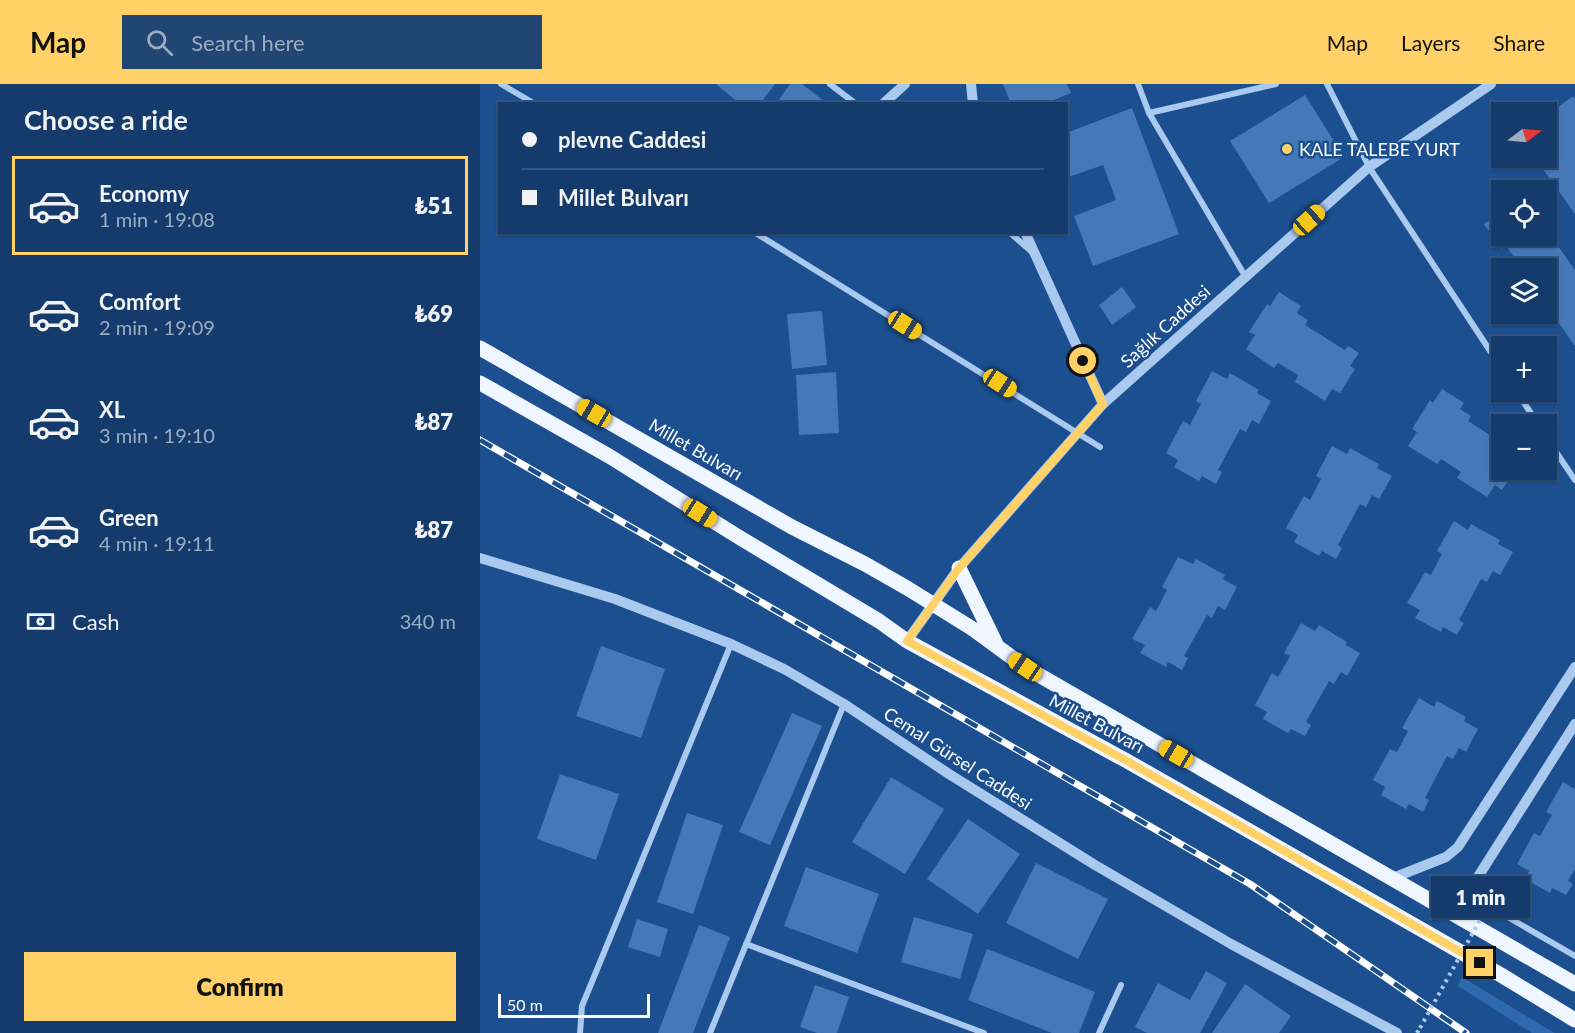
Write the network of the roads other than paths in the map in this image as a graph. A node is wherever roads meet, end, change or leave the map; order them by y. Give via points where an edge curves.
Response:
1 (501, 84) edge
2 (830, 84) edge
3 (905, 84) edge
4 (971, 84) edge
5 (1138, 84) edge
6 (1276, 84) edge
7 (1327, 84) edge
8 (1491, 84) edge
9 (532, 102) edge
10 (853, 102) edge
11 (885, 102) edge
12 (973, 102) edge
13 (1149, 113) junction
14 (1369, 167) junction
15 (757, 234) edge
16 (1011, 234) edge
17 (1026, 234) edge
18 (1035, 254) junction
19 (1245, 276) junction
20 (480, 348) edge
21 (1491, 352) edge
22 (480, 383) edge
23 (1103, 404) junction
24 (1077, 432) junction
25 (1100, 447) dead end
26 (1557, 453) edge
27 (1575, 480) edge
28 (480, 558) edge
29 (959, 568) junction
30 (933, 603) junction
31 (907, 641) junction
32 (731, 644) junction
33 (999, 649) junction
34 (1575, 667) edge
35 (844, 704) junction
36 (1575, 724) edge
37 (1393, 878) junction
38 (1468, 894) junction
39 (1455, 914) junction
40 (746, 944) junction
41 (1575, 956) edge
42 (1575, 984) edge
43 (1121, 985) dead end
44 (1575, 1020) edge
45 (580, 1033) edge
46 (710, 1033) edge
47 (984, 1033) edge
48 (1100, 1033) edge
49 (1397, 1033) edge

1 - 9 street
2 - 10 street
3 - 11 street
4 - 12 street
5 - 13 street
6 - 13 street
7 - 14 street
8 - 14 street, Sağlık Caddesi
13 - 19 street
14 - 19 street, Sağlık Caddesi
14 - 21 street
15 - 24 street
16 - 18 street
17 - 18 street
18 - 23 street
19 - 23 street, Sağlık Caddesi
20 - 30 main road, Millet Bulvarı
22 - 31 main road, Millet Bulvarı via 609,456
23 - 24 street, Sağlık Caddesi
24 - 25 street
24 - 29 street, Sağlık Caddesi
26 - 27 street
28 - 32 street, Cemal Gürsel Caddesi via 615,599
29 - 30 street, Sağlık Caddesi
29 - 33 main road
30 - 31 street, Sağlık Caddesi
30 - 33 main road, Millet Bulvarı
31 - 44 main road, Millet Bulvarı via 1137,767
32 - 35 street, Cemal Gürsel Caddesi
32 - 45 street via 582,1006
33 - 37 main road, Millet Bulvarı
34 - 37 street via 1458,847 1446,857
35 - 40 street
35 - 49 street, Cemal Gürsel Caddesi via 1095,865 1230,945
36 - 38 street
37 - 39 main road, Millet Bulvarı
38 - 39 street
38 - 41 street
39 - 42 main road, Millet Bulvarı
40 - 46 street
40 - 47 street
43 - 48 street

